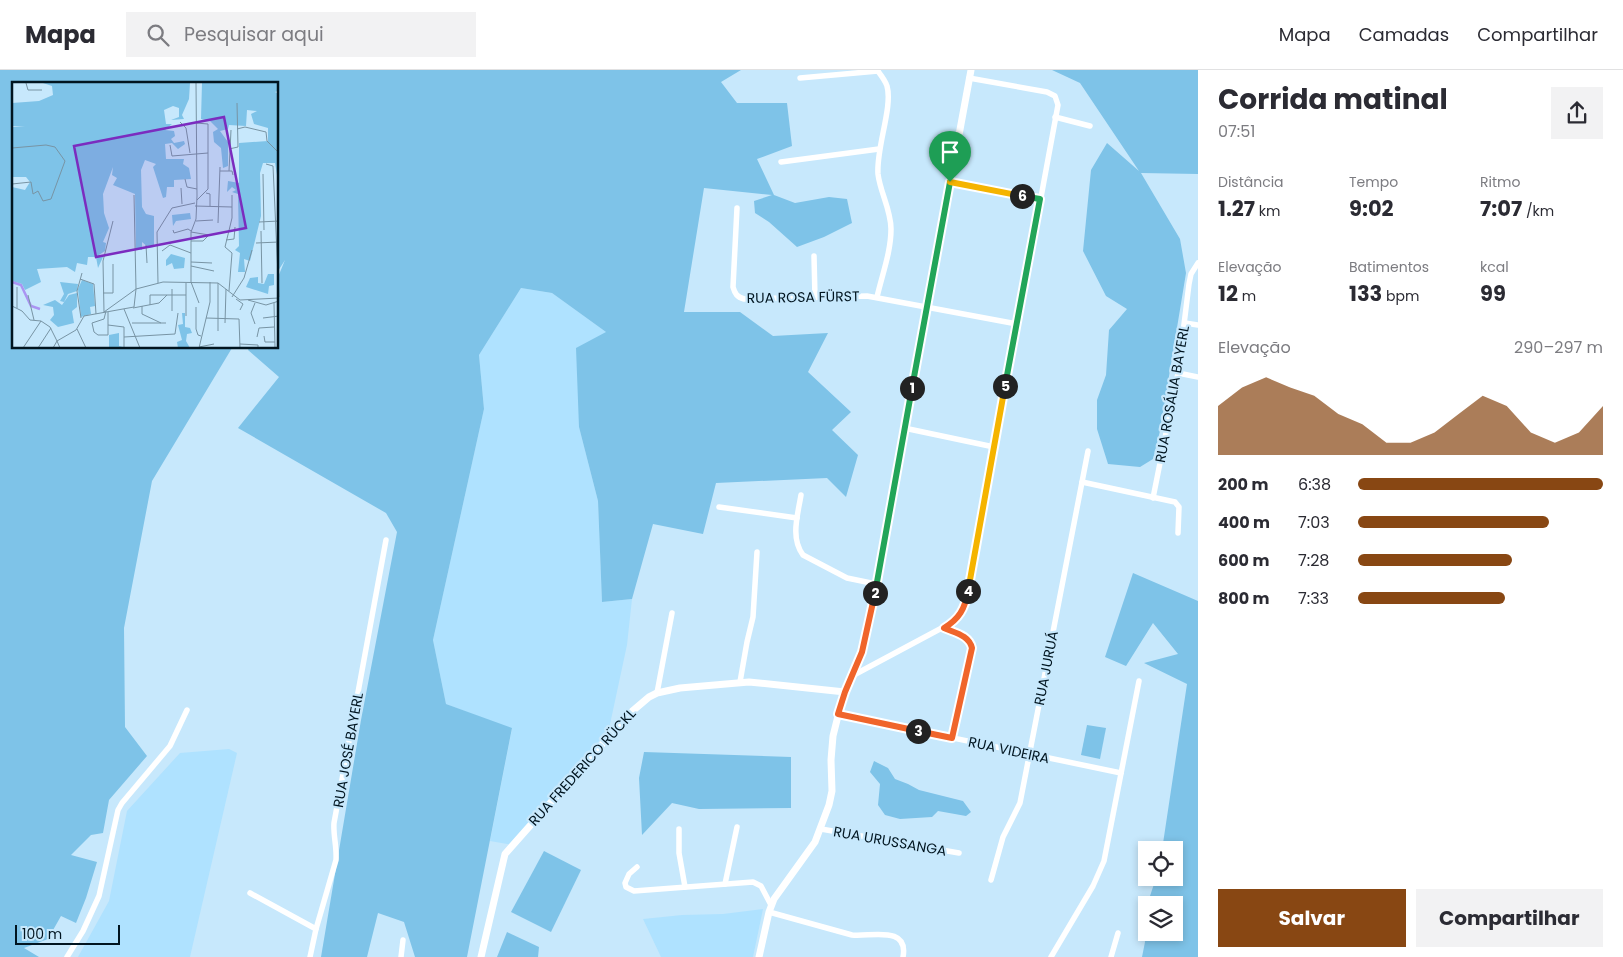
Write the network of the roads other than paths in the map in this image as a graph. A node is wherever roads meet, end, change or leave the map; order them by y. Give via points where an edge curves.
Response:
1 (877, 70) edge
2 (971, 70) edge
3 (800, 78) dead end
4 (969, 78) junction
5 (1056, 117) junction
6 (1090, 126) dead end
7 (879, 150) junction
8 (781, 162) dead end
9 (950, 182) junction
10 (1040, 199) junction
11 (737, 208) dead end
12 (814, 256) dead end
13 (1198, 263) edge
14 (877, 297) junction
15 (814, 298) junction
16 (927, 307) junction
17 (1185, 323) junction
18 (1017, 324) junction
19 (1198, 325) edge
20 (1178, 373) junction
21 (1198, 377) edge
22 (904, 428) junction
23 (994, 447) junction
24 (1088, 451) dead end
25 (1082, 482) junction
26 (801, 495) dead end
27 (1153, 498) junction
28 (719, 508) dead end
29 (797, 518) junction
30 (1178, 533) dead end
31 (386, 540) dead end
32 (758, 552) dead end
33 (876, 584) junction
34 (672, 613) dead end
35 (944, 628) junction
36 (852, 676) junction
37 (1139, 681) dead end
38 (740, 682) junction
39 (845, 692) junction
40 (657, 693) junction
41 (187, 710) dead end
42 (838, 714) junction
43 (952, 738) junction
44 (1029, 754) junction
45 (1121, 773) junction
46 (737, 826) dead end
47 (679, 829) dead end
48 (821, 829) junction
49 (959, 853) dead end
50 (637, 867) dead end
51 (991, 880) dead end
52 (725, 884) junction
53 (685, 888) junction
54 (250, 893) dead end
55 (770, 908) junction
56 (316, 928) junction
57 (1118, 933) dead end
58 (403, 940) dead end
59 (68, 957) edge
60 (310, 957) edge
61 (400, 957) edge
62 (481, 957) edge
63 (759, 957) edge
64 (903, 957) edge
65 (1051, 957) edge
66 (1111, 957) edge

1 - 3 street
1 - 7 street via 887,88 888,98
2 - 4 street
4 - 5 street via 1052,94 1057,101
4 - 9 street
5 - 6 street
5 - 10 street
7 - 8 street
7 - 14 street via 878,176 891,230
9 - 10 street
9 - 16 street
10 - 18 street
11 - 15 street, RUA ROSA FÜRST via 733,287 738,297
12 - 15 street
13 - 17 street, RUA ROSÁLIA BAYERL via 1191,274
14 - 15 street, RUA ROSA FÜRST
14 - 16 street, RUA ROSA FÜRST
16 - 18 street, RUA ROSA FÜRST
16 - 22 street
17 - 19 street
17 - 20 street, RUA ROSÁLIA BAYERL
18 - 23 street
20 - 21 street
20 - 27 street, RUA ROSÁLIA BAYERL
22 - 23 street
22 - 33 street
23 - 35 street via 967,599 958,618
24 - 25 street, RUA JURUÁ
25 - 27 street
25 - 44 street, RUA JURUÁ
26 - 29 street
27 - 30 street via 1175,502 1179,507
28 - 29 street
29 - 33 street via 796,540 803,555 847,578
31 - 56 street, RUA JOSÉ BAYERL via 334,823 336,860
32 - 38 street via 754,617
33 - 36 street via 865,643
34 - 40 street
35 - 36 street
35 - 43 street via 965,637 972,648
36 - 39 street
37 - 45 street
38 - 39 street, RUA FREDERICO RÜCKL
38 - 40 street, RUA FREDERICO RÜCKL
39 - 42 street
40 - 62 street, RUA FREDERICO RÜCKL via 629,714 505,854
41 - 59 street via 170,746 118,810 99,896
42 - 43 street, RUA VIDEIRA
42 - 48 street via 832,744 832,791
43 - 44 street, RUA VIDEIRA
44 - 45 street, RUA VIDEIRA
44 - 51 street, RUA JURUÁ via 1020,803 1003,837
45 - 65 street via 1099,874
46 - 52 street
47 - 53 street
48 - 49 street, RUA URUSSANGA
48 - 55 street
50 - 53 street via 626,878 629,889
52 - 53 street
52 - 55 street via 759,884
54 - 56 street
55 - 63 street
55 - 64 street via 852,935 878,934 899,938 904,946
56 - 60 street, RUA JOSÉ BAYERL
57 - 66 street
58 - 61 street

